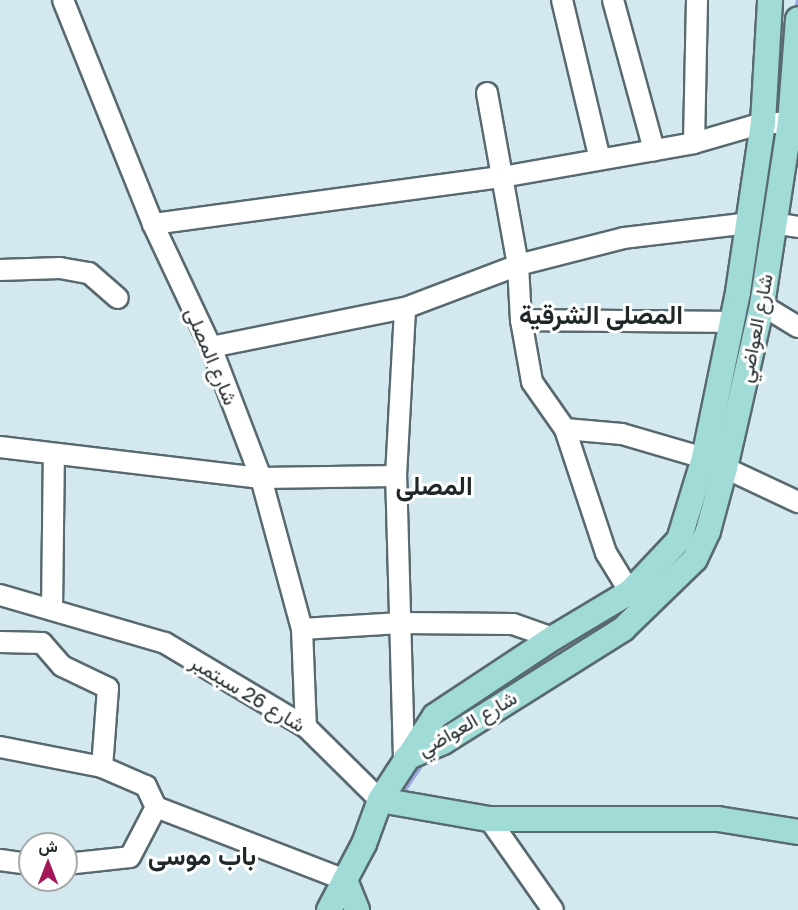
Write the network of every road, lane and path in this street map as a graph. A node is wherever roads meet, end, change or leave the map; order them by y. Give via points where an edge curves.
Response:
1 (63, 0) edge
2 (562, 0) edge
3 (613, 0) edge
4 (697, 0) edge
5 (770, 0) edge
6 (798, 19) edge
7 (487, 93) dead end
8 (763, 123) junction
9 (794, 123) edge
10 (694, 143) junction
11 (654, 150) junction
12 (600, 159) junction
13 (502, 177) junction
14 (749, 223) junction
15 (773, 223) junction
16 (153, 224) junction
17 (798, 227) edge
18 (518, 265) junction
19 (0, 270) edge
20 (118, 298) dead end
21 (762, 305) junction
22 (405, 308) junction
23 (520, 320) junction
24 (730, 322) junction
25 (798, 327) edge
26 (211, 347) junction
27 (565, 429) junction
28 (0, 447) edge
29 (54, 454) junction
30 (715, 463) junction
31 (396, 476) junction
32 (261, 478) junction
33 (798, 502) edge
34 (630, 592) junction
35 (0, 595) edge
36 (52, 610) junction
37 (401, 623) junction
38 (302, 629) junction
39 (553, 638) junction
40 (0, 642) edge
41 (306, 727) junction
42 (0, 747) edge
43 (404, 759) junction
44 (102, 767) junction
45 (380, 800) junction
46 (156, 807) junction
47 (489, 819) junction
48 (798, 832) edge
49 (0, 860) edge
50 (18, 862) edge
51 (78, 863) edge
52 (345, 880) junction
53 (329, 910) edge
54 (357, 910) edge
55 (553, 910) edge

1 - 16 street, شارع المصلى
2 - 12 street
3 - 11 street
4 - 10 street
5 - 8 main road, شارع العواضي
6 - 9 main road, شارع العواضي
7 - 13 street
8 - 9 street
8 - 10 street
8 - 14 main road, شارع العواضي
9 - 15 main road, شارع العواضي
10 - 11 street
11 - 12 street
12 - 13 street
13 - 16 street
13 - 18 street
14 - 18 street via 624,238
14 - 24 main road, شارع العواضي
15 - 17 street
15 - 21 main road, شارع العواضي
16 - 26 street, شارع المصلى
18 - 22 street
18 - 23 street
19 - 20 street via 60,268 89,273
21 - 25 street
21 - 30 main road, شارع العواضي
22 - 26 street
22 - 31 street
23 - 24 street
23 - 27 street via 532,382
24 - 30 main road, شارع العواضي
26 - 32 street, شارع المصلى
27 - 30 street via 621,434
27 - 34 street via 606,553
28 - 29 street
29 - 32 street
29 - 36 street
30 - 33 street
30 - 34 main road, شارع العواضي via 679,540
30 - 43 main road, شارع العواضي via 708,531 694,559 623,629 443,742
31 - 32 street
31 - 37 street
32 - 38 street, شارع المصلى
34 - 39 main road, شارع العواضي
35 - 36 street, شارع 26 سبتمبر
36 - 41 street, شارع 26 سبتمبر via 165,643
37 - 38 street
37 - 39 street via 513,624
37 - 43 street
38 - 41 street, شارع المصلى
39 - 43 main road, شارع العواضي via 435,716
40 - 44 street via 42,643 62,666 108,688
41 - 45 street, شارع 26 سبتمبر
42 - 44 street
43 - 45 main road
44 - 46 street via 146,786
45 - 47 main road
45 - 52 main road
46 - 51 street via 130,857
46 - 52 street
47 - 48 main road via 718,819
47 - 55 street
49 - 50 street
52 - 53 main road
52 - 54 main road

